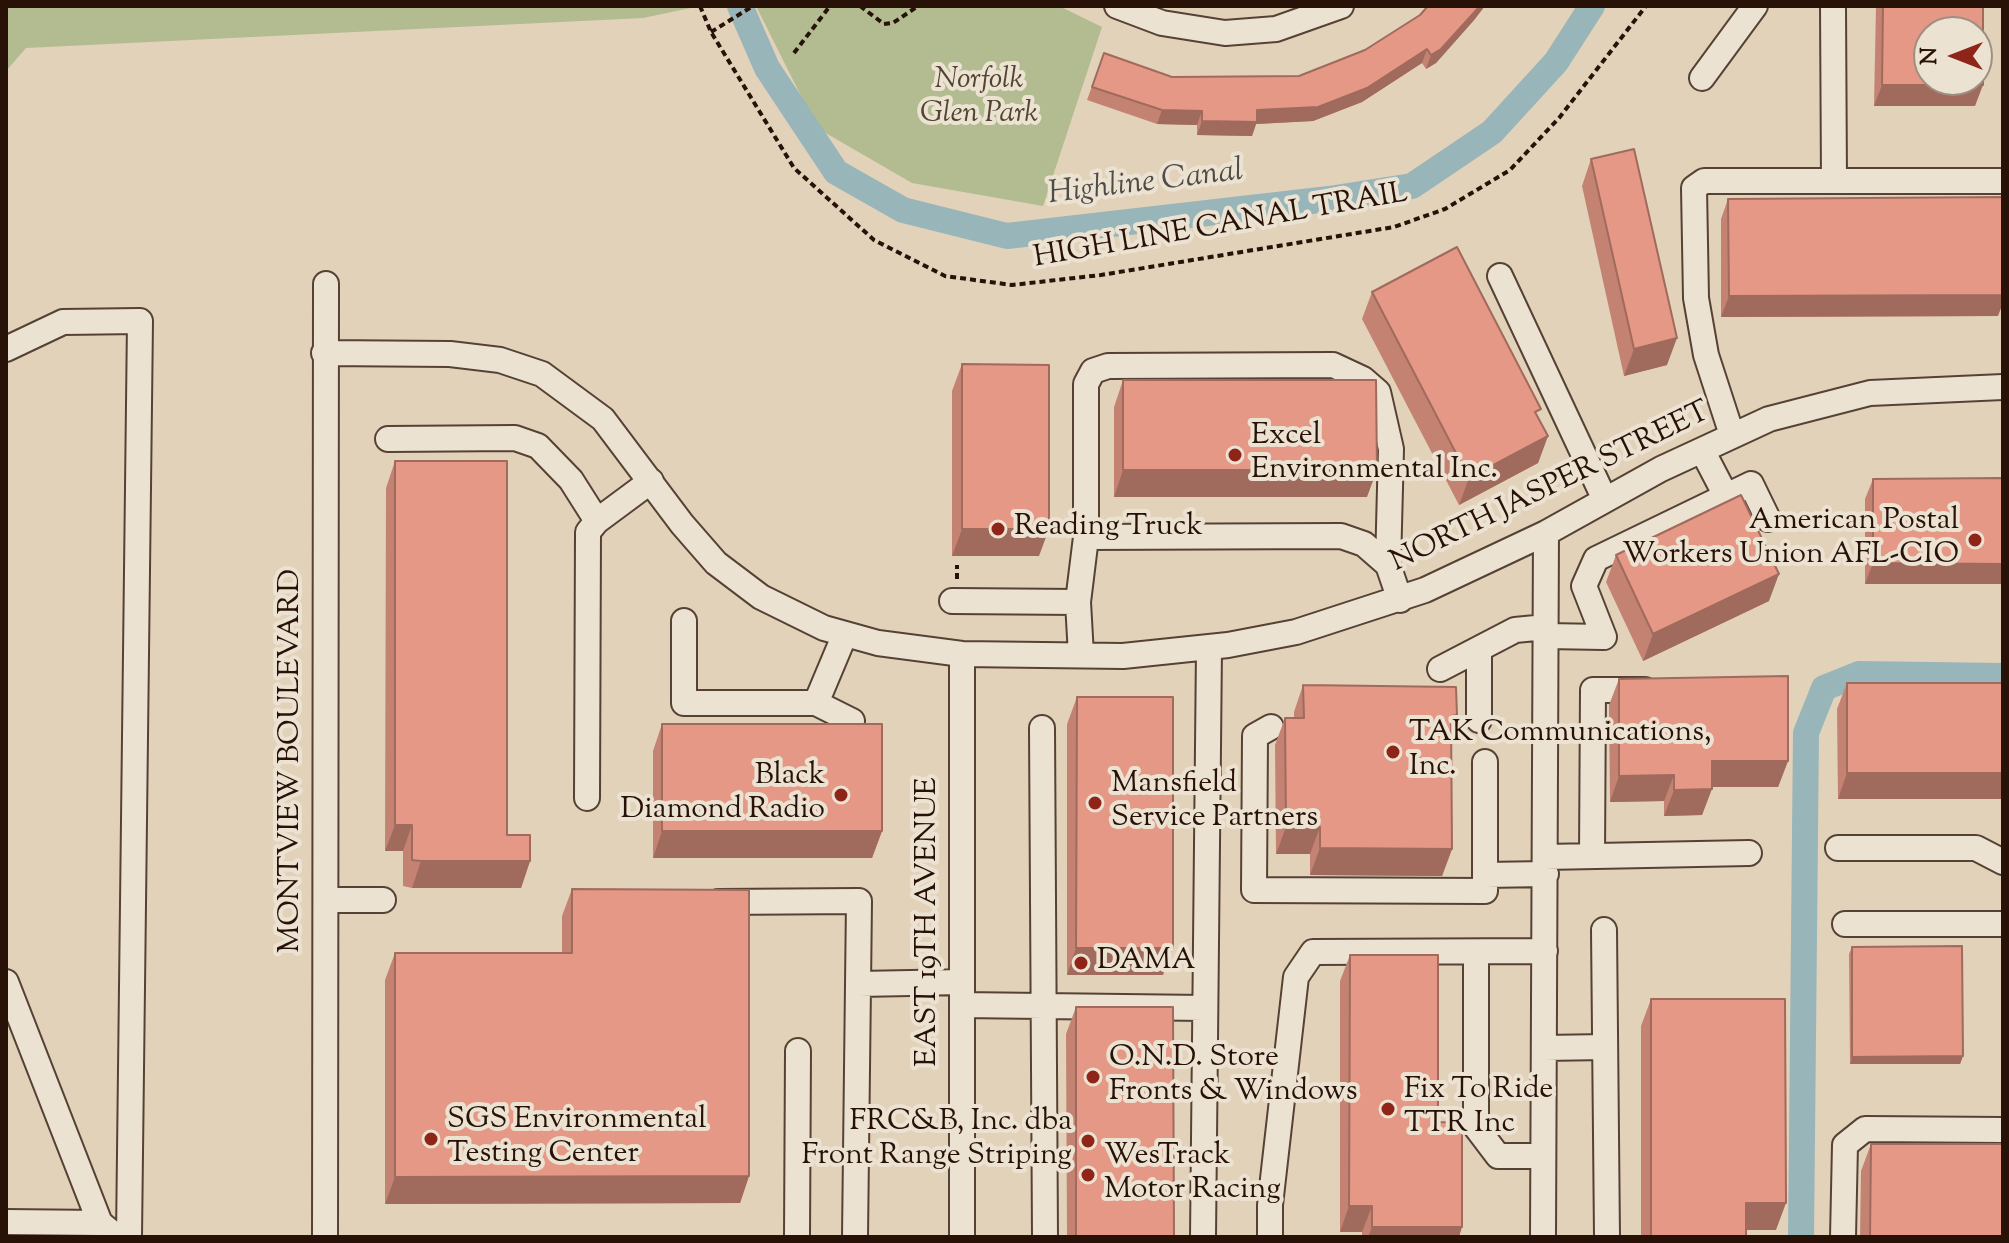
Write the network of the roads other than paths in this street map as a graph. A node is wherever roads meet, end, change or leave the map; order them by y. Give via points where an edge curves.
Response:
1 (1117, 6) edge
2 (1341, 6) edge
3 (1755, 6) edge
4 (1833, 6) edge
5 (1702, 78) dead end
6 (1834, 181) junction
7 (2003, 181) edge
8 (1500, 276) dead end
9 (326, 284) dead end
10 (6, 349) edge
11 (324, 353) junction
12 (2003, 387) edge
13 (1732, 435) junction
14 (388, 439) dead end
15 (1702, 450) junction
16 (651, 481) junction
17 (1726, 496) junction
18 (1605, 500) junction
19 (1768, 519) dead end
20 (597, 521) junction
21 (1546, 533) junction
22 (1086, 537) junction
23 (1388, 565) junction
24 (1400, 600) junction
25 (952, 601) dead end
26 (1078, 602) junction
27 (684, 621) dead end
28 (1546, 632) junction
29 (845, 634) junction
30 (1209, 648) junction
31 (1479, 650) junction
32 (962, 654) junction
33 (1081, 655) junction
34 (1440, 669) dead end
35 (1668, 689) edge
36 (816, 703) junction
37 (1479, 720) dead end
38 (852, 721) edge
39 (1271, 727) dead end
40 (1042, 728) dead end
41 (1485, 762) dead end
42 (587, 798) dead end
43 (1838, 848) dead end
44 (1749, 853) dead end
45 (1592, 856) junction
46 (2003, 862) edge
47 (1545, 865) junction
48 (1485, 875) junction
49 (326, 900) junction
50 (383, 900) dead end
51 (690, 902) edge
52 (1845, 924) dead end
53 (2003, 924) edge
54 (1604, 930) dead end
55 (1545, 951) junction
56 (1476, 952) junction
57 (6, 982) edge
58 (859, 984) junction
59 (962, 994) junction
60 (1044, 1007) junction
61 (1204, 1008) junction
62 (1605, 1047) junction
63 (1544, 1048) junction
64 (798, 1051) dead end
65 (2003, 1130) edge
66 (1543, 1156) junction
67 (6, 1222) edge
68 (109, 1230) edge
69 (129, 1237) edge
70 (325, 1237) edge
71 (797, 1237) edge
72 (855, 1237) edge
73 (962, 1237) edge
74 (1045, 1237) edge
75 (1203, 1237) edge
76 (1270, 1237) edge
77 (1543, 1237) edge
78 (1607, 1237) edge
79 (1843, 1237) edge

1 - 2 street via 1181,27 1225,33 1271,29
3 - 5 street
4 - 6 street
6 - 7 street
6 - 13 street via 1704,181 1694,188 1696,298 1706,355
8 - 18 street
9 - 11 street, MONTVIEW BOULEVARD
10 - 69 street via 63,322 140,321
11 - 16 street, NORTH JASPER STREET via 450,354 500,360 542,374 603,419
11 - 49 street, MONTVIEW BOULEVARD
12 - 13 street, NORTH JASPER STREET via 1855,395
13 - 15 street, NORTH JASPER STREET
14 - 20 street via 515,438 538,446 571,480
15 - 17 street
15 - 18 street, NORTH JASPER STREET
16 - 20 street
16 - 29 street, NORTH JASPER STREET via 716,563 761,597 803,620
17 - 19 street via 1751,484
17 - 28 street via 1596,559 1584,586 1604,637
18 - 21 street, NORTH JASPER STREET
20 - 42 street via 588,532
21 - 24 street, NORTH JASPER STREET
21 - 28 street
22 - 23 street via 1341,536 1364,544
22 - 23 street via 1086,384 1093,371 1108,366 1333,365 1378,392 1386,418 1391,449
22 - 26 street
23 - 24 street
24 - 30 street, NORTH JASPER STREET via 1296,632
25 - 26 street
26 - 33 street
27 - 36 street via 684,703
28 - 31 street via 1515,630
28 - 47 street
29 - 32 street, NORTH JASPER STREET
29 - 36 street
30 - 33 street, NORTH JASPER STREET
30 - 61 street
31 - 34 street
31 - 37 street
32 - 33 street, NORTH JASPER STREET
32 - 59 street, EAST 19TH AVENUE
35 - 45 street via 1593,690
36 - 38 street
39 - 48 street via 1255,736 1254,890 1485,891
40 - 60 street
41 - 48 street
43 - 46 street via 1976,848
44 - 45 street
45 - 47 street
47 - 48 street
47 - 55 street
49 - 50 street
49 - 70 street, MONTVIEW BOULEVARD
51 - 58 street via 859,901
52 - 53 street
54 - 62 street
55 - 56 street
55 - 63 street
56 - 66 street via 1476,1127 1498,1156
56 - 76 street via 1313,952 1296,977
57 - 68 street
58 - 59 street
58 - 72 street
59 - 60 street
59 - 73 street, EAST 19TH AVENUE
60 - 61 street
60 - 74 street
61 - 75 street
62 - 63 street
62 - 78 street
63 - 66 street
64 - 71 street
65 - 79 street via 1865,1129 1845,1145
66 - 77 street
67 - 68 street

